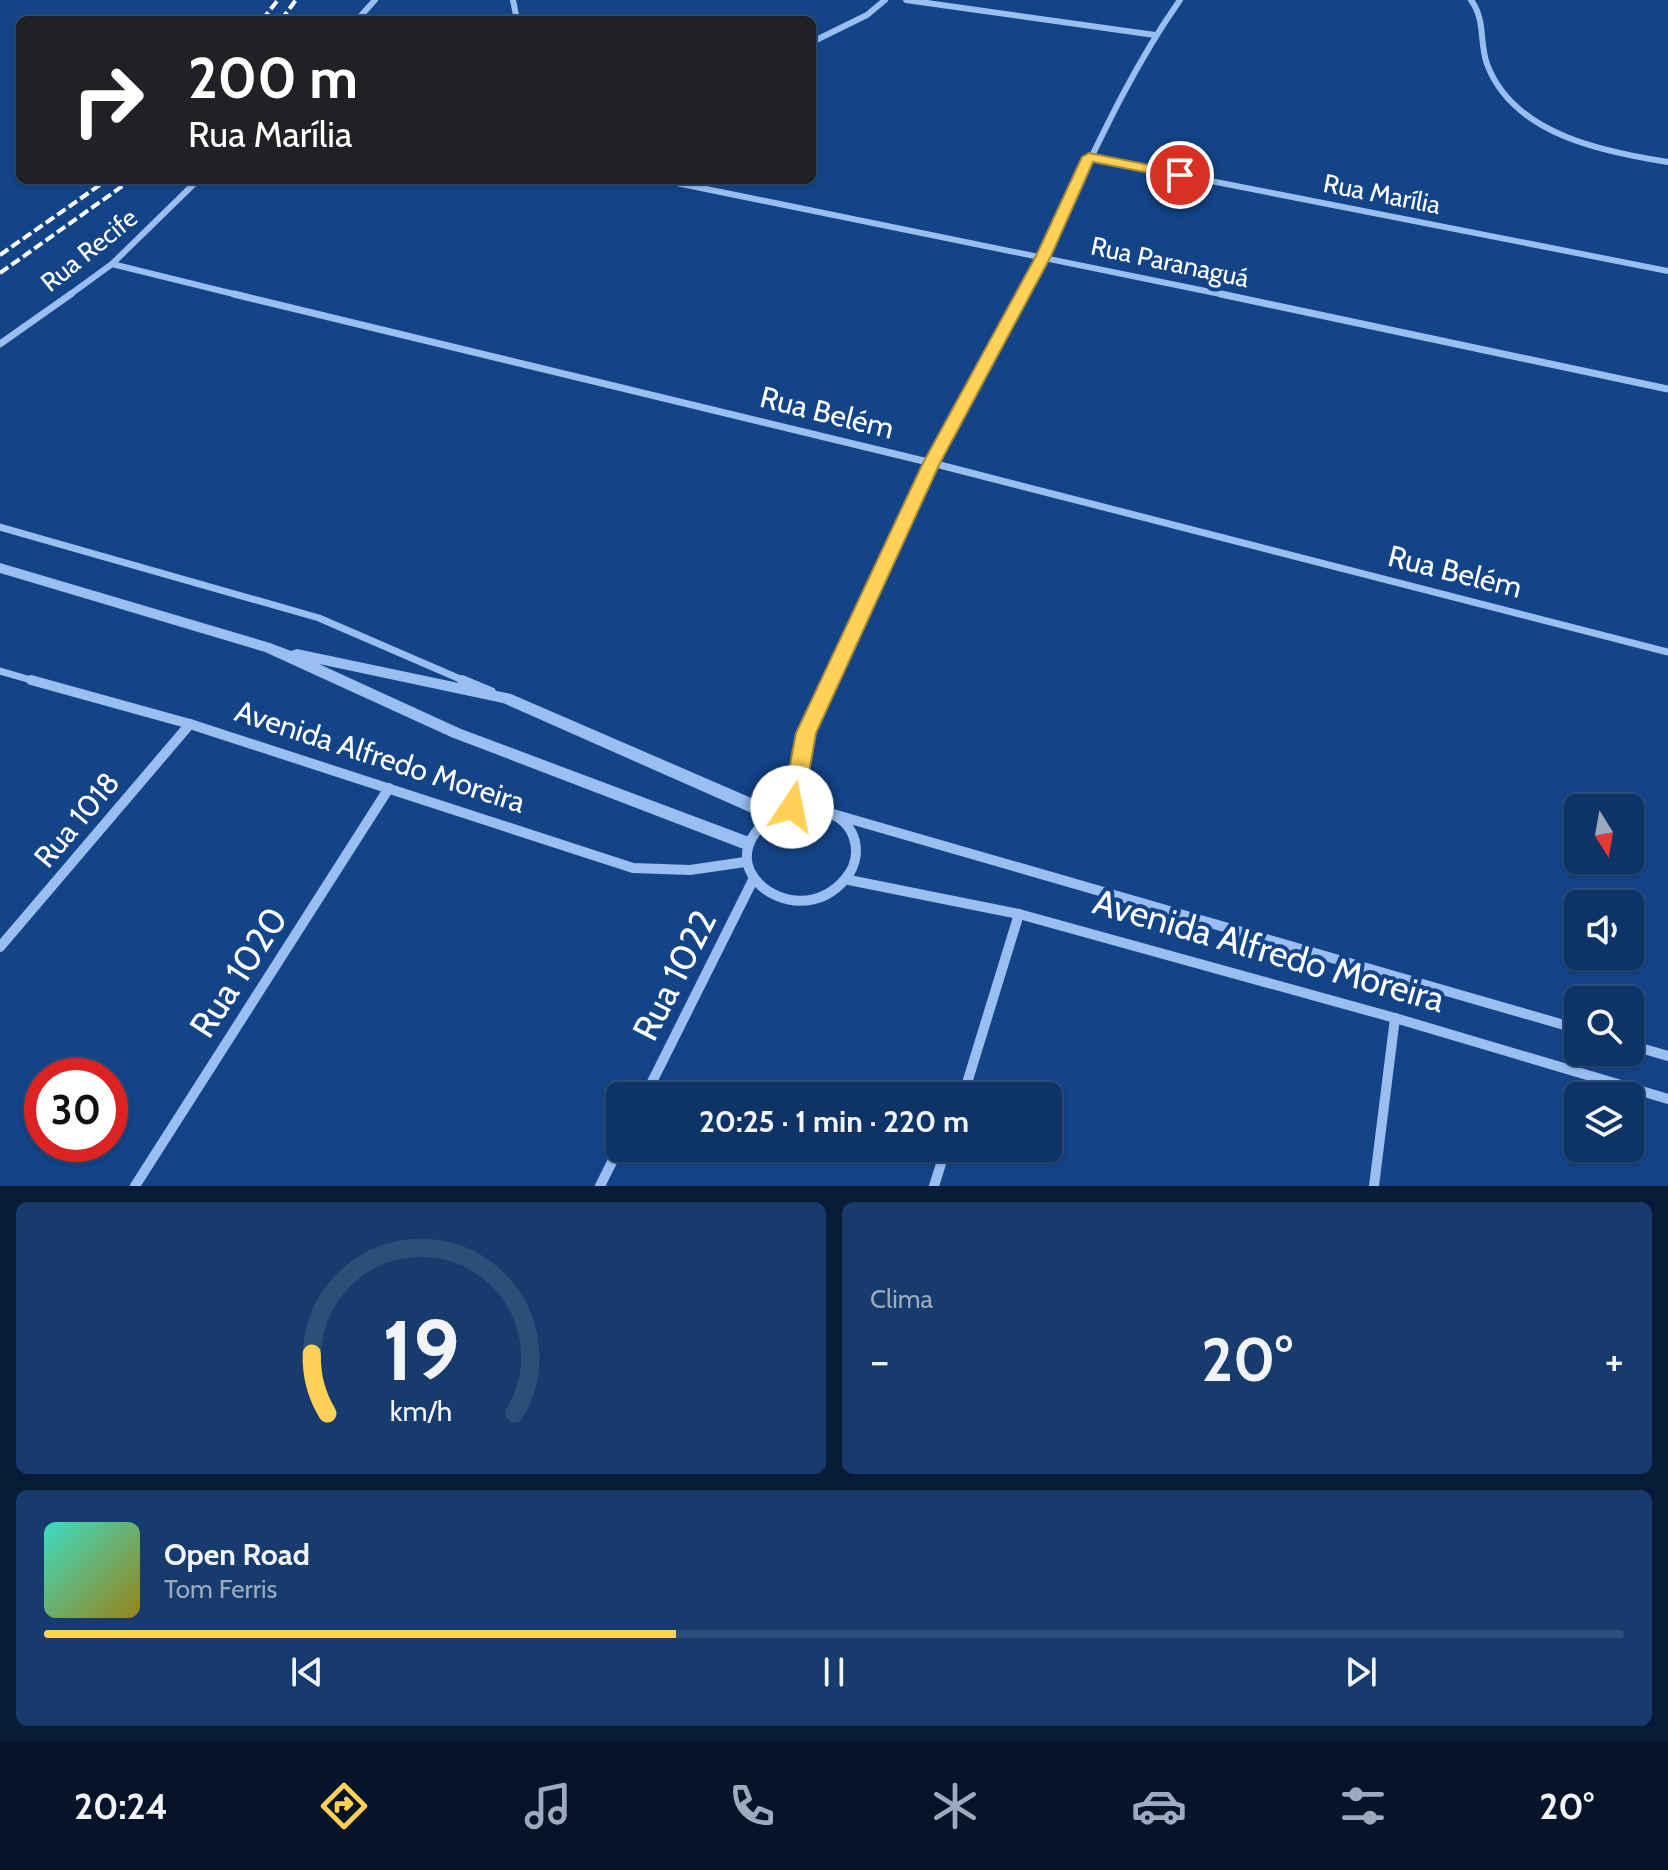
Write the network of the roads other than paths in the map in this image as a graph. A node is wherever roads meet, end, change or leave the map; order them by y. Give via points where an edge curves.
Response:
1 (375, 0) edge
2 (885, 0) edge
3 (906, 0) edge
4 (1180, 0) edge
5 (1471, 0) edge
6 (361, 16) edge
7 (1155, 35) junction
8 (816, 40) edge
9 (1089, 157) junction
10 (1668, 162) edge
11 (194, 184) edge
12 (682, 184) edge
13 (1044, 256) junction
14 (112, 264) junction
15 (1668, 271) edge
16 (0, 344) edge
17 (1668, 389) edge
18 (932, 463) junction
19 (0, 527) edge
20 (0, 568) edge
21 (270, 648) junction
22 (1668, 652) edge
23 (0, 671) edge
24 (506, 698) junction
25 (190, 724) junction
26 (389, 788) junction
27 (792, 807) junction
28 (771, 814) junction
29 (833, 814) junction
30 (746, 843) junction
31 (745, 862) junction
32 (753, 880) junction
33 (849, 880) junction
34 (1019, 914) junction
35 (0, 947) edge
36 (1395, 1018) junction
37 (1564, 1025) edge
38 (1644, 1049) edge
39 (1668, 1056) edge
40 (652, 1082) edge
41 (967, 1082) edge
42 (1668, 1099) edge
43 (612, 1162) edge
44 (942, 1162) edge
45 (135, 1186) edge
46 (600, 1186) edge
47 (934, 1186) edge
48 (1374, 1186) edge

1 - 6 street
2 - 8 street
3 - 7 street
4 - 7 street
5 - 10 street via 1480,11 1486,61 1500,93 1540,124 1590,145
7 - 9 street
9 - 13 street
9 - 15 street, Rua Marília
11 - 14 street, Rua Recife
12 - 13 street, Rua Paranaguá
13 - 17 street, Rua Paranaguá
13 - 18 street
14 - 16 street, Rua Recife
14 - 18 street, Rua Belém
18 - 22 street, Rua Belém
18 - 27 street via 806,733
19 - 24 street, Avenida Alfredo Moreira via 319,618
20 - 21 street, Avenida Alfredo Moreira
21 - 24 street, Avenida Alfredo Moreira
21 - 30 street, Avenida Alfredo Moreira via 456,733
23 - 25 street, Avenida Alfredo Moreira
24 - 28 street, Avenida Alfredo Moreira
25 - 26 street, Avenida Alfredo Moreira
25 - 35 street, Rua 1018
26 - 31 street, Avenida Alfredo Moreira via 633,868 690,870
26 - 45 street, Rua 1020
27 - 28 street
27 - 29 street
28 - 30 street
29 - 33 street via 849,827 857,844 858,862
29 - 37 street, Avenida Alfredo Moreira
30 - 31 street
31 - 32 street
32 - 33 street via 789,901 812,901
32 - 40 street, Rua 1022
33 - 34 street, Avenida Alfredo Moreira
34 - 36 street, Avenida Alfredo Moreira
34 - 41 street
36 - 42 street, Avenida Alfredo Moreira
36 - 48 street
38 - 39 street
43 - 46 street
44 - 47 street

